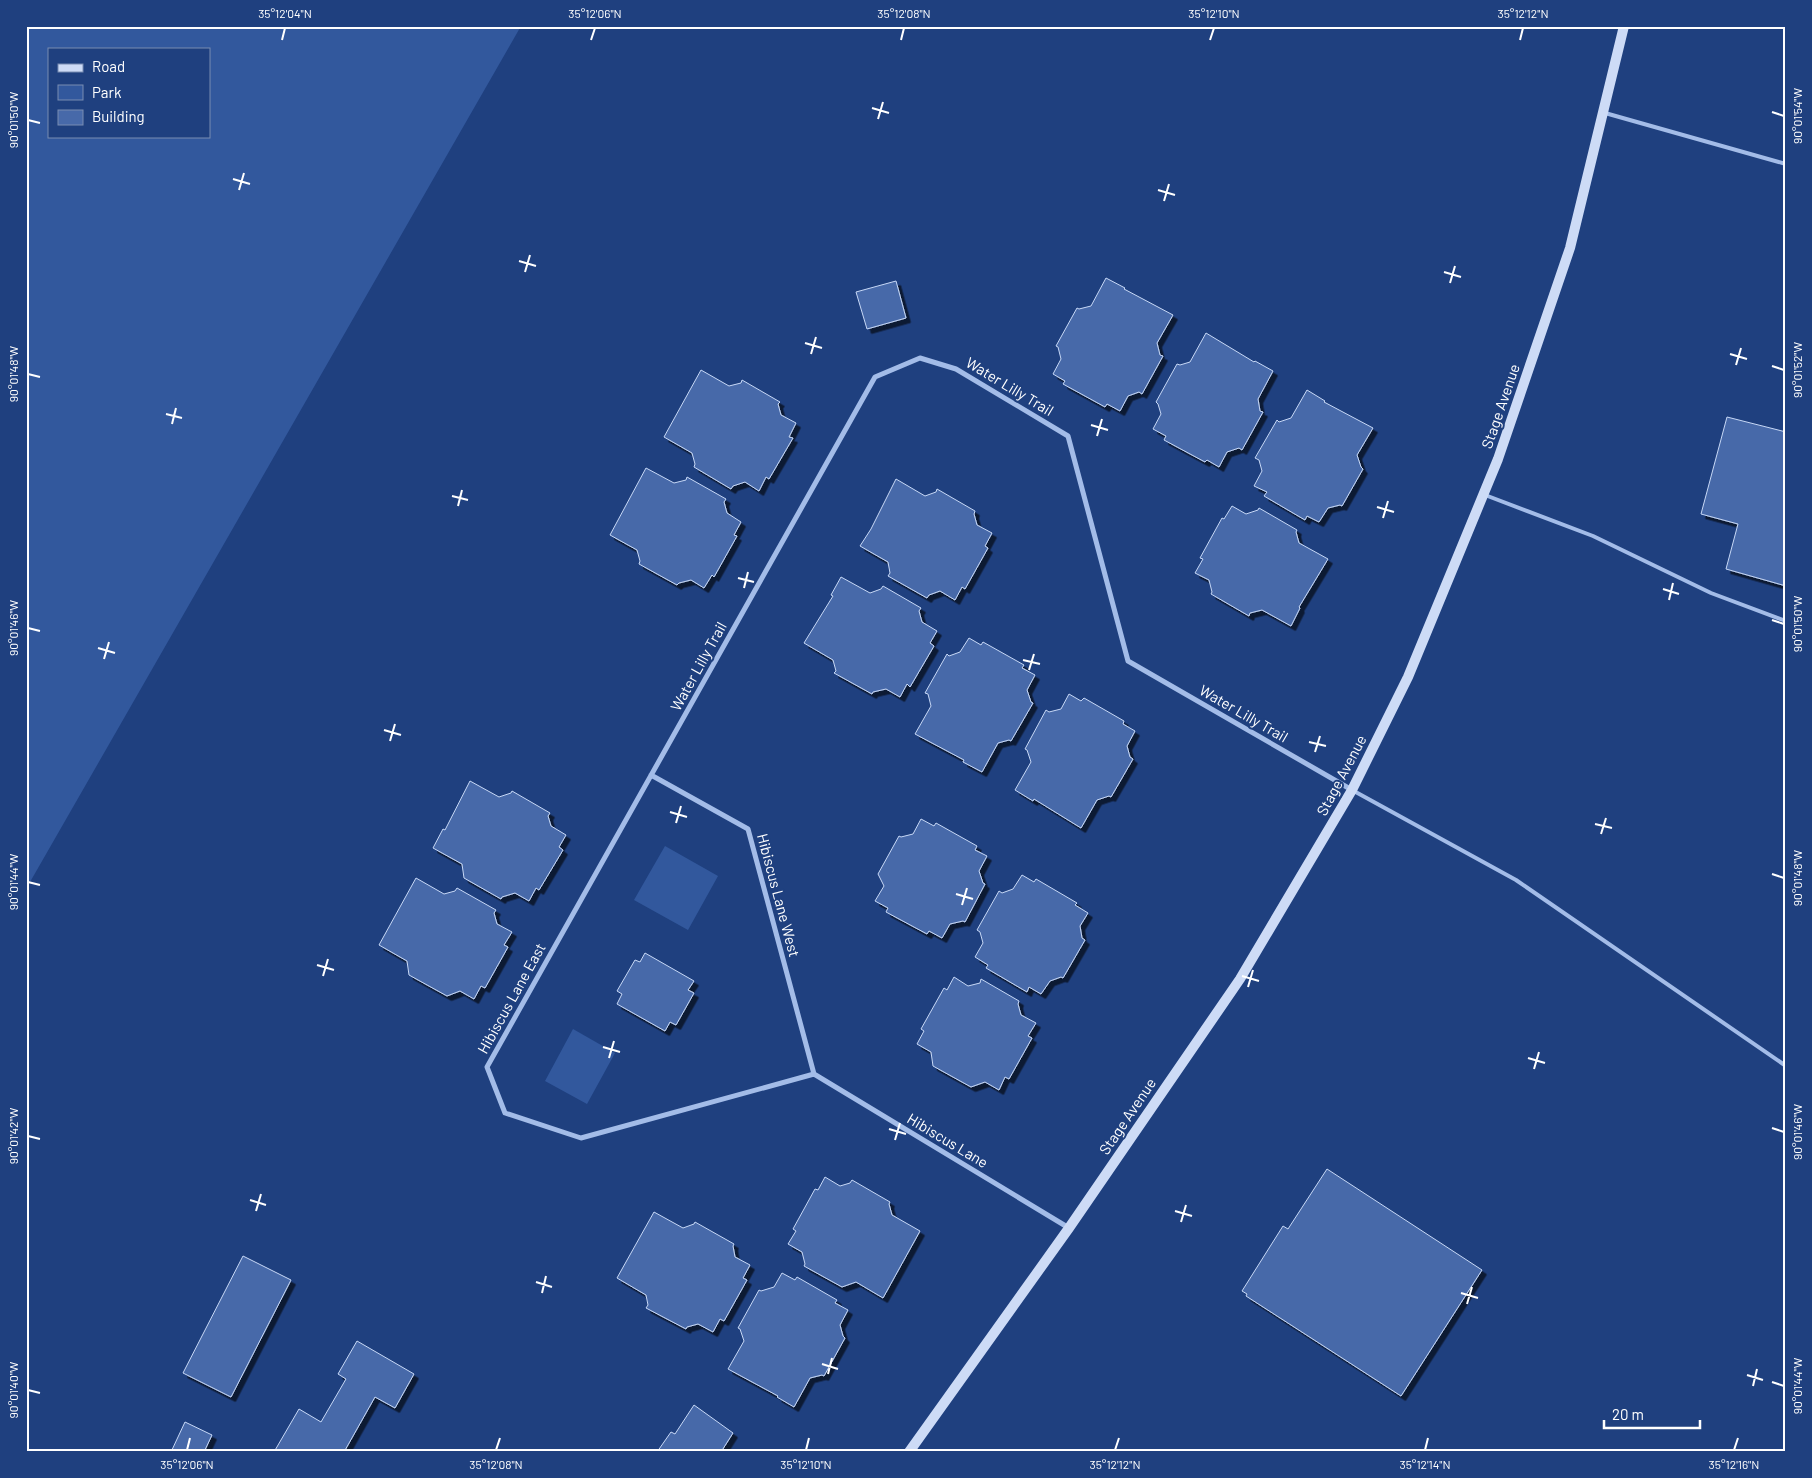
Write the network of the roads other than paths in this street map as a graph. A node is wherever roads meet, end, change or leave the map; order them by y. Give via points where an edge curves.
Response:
1 (1624, 26) edge
2 (1603, 112) junction
3 (1786, 164) edge
4 (1483, 494) junction
5 (1786, 621) edge
6 (651, 774) junction
7 (1352, 790) junction
8 (1786, 1066) edge
9 (814, 1074) junction
10 (1069, 1228) junction
11 (909, 1452) edge

1 - 2 main road, Stage Avenue
2 - 3 lane
2 - 4 main road, Stage Avenue via 1570,248
4 - 5 lane via 1593,536 1711,593
4 - 7 main road, Stage Avenue via 1408,676
6 - 7 street, Water Lilly Trail via 875,377 920,358 956,369 1068,436 1128,661
6 - 9 street, Hibiscus Lane West via 748,829
6 - 9 street, Hibiscus Lane East via 487,1067 505,1113 581,1138
7 - 8 lane via 1516,880
7 - 10 main road, Stage Avenue via 1240,978
9 - 10 street, Hibiscus Lane
10 - 11 main road, Stage Avenue

